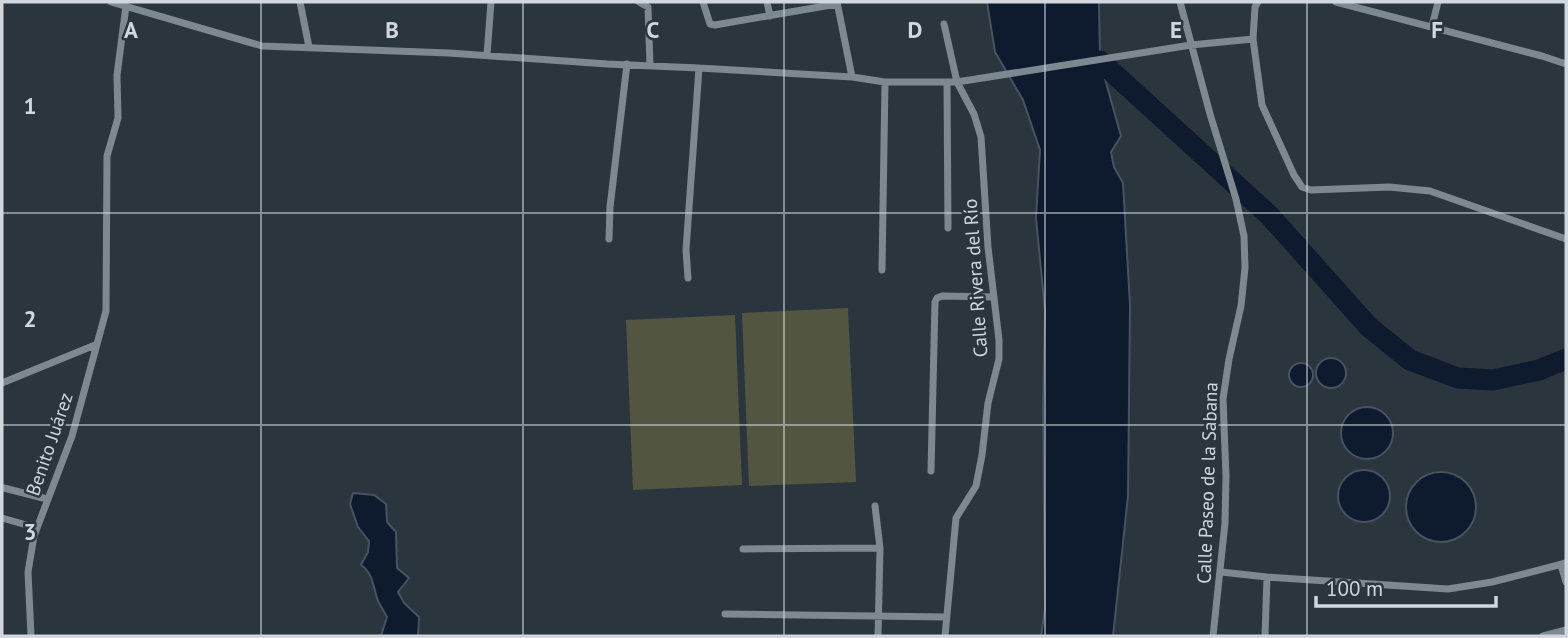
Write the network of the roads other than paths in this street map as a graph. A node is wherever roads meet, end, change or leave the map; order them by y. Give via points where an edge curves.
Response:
1 (111, 2) edge
2 (300, 2) edge
3 (491, 2) edge
4 (639, 2) edge
5 (703, 2) edge
6 (767, 2) edge
7 (1180, 2) edge
8 (1258, 2) edge
9 (1336, 2) edge
10 (1438, 2) edge
11 (837, 3) edge
12 (126, 6) junction
13 (770, 16) junction
14 (944, 24) dead end
15 (1432, 26) junction
16 (1252, 39) junction
17 (1191, 45) junction
18 (309, 47) junction
19 (486, 55) junction
20 (627, 64) junction
21 (1566, 64) edge
22 (650, 65) junction
23 (699, 68) junction
24 (852, 77) junction
25 (885, 82) junction
26 (947, 82) junction
27 (957, 82) junction
28 (948, 228) dead end
29 (609, 239) dead end
30 (1566, 239) edge
31 (882, 270) dead end
32 (688, 278) dead end
33 (994, 297) junction
34 (95, 345) junction
35 (2, 383) edge
36 (931, 471) dead end
37 (4, 488) dead end
38 (47, 499) junction
39 (875, 506) dead end
40 (2, 518) edge
41 (37, 528) junction
42 (880, 548) junction
43 (743, 549) dead end
44 (1564, 564) edge
45 (1221, 572) junction
46 (1267, 577) junction
47 (1566, 582) edge
48 (724, 614) dead end
49 (878, 617) junction
50 (946, 617) junction
51 (1566, 630) edge
52 (31, 636) edge
53 (878, 636) edge
54 (945, 636) edge
55 (1213, 636) edge
56 (1265, 636) edge
57 (1543, 636) edge

1 - 12 street
2 - 18 street
3 - 19 street
4 - 22 street via 648,7
5 - 13 street via 710,24
6 - 13 street
7 - 17 street, Calle Paseo de la Sabana
8 - 16 street
9 - 15 street
10 - 15 street
11 - 13 street
11 - 24 street
12 - 18 street via 262,46
12 - 34 street, Benito Juárez via 117,75 118,118 107,156 106,311
14 - 27 street, Calle Rivera del Río
15 - 21 street
16 - 17 street
16 - 30 street via 1262,105 1302,187 1430,191
17 - 27 street
17 - 45 street, Calle Paseo de la Sabana via 1244,236 1241,306 1223,399 1226,476
18 - 19 street
19 - 20 street
20 - 22 street
20 - 29 street
22 - 23 street
23 - 24 street
23 - 32 street
24 - 25 street
25 - 26 street
25 - 31 street
26 - 27 street
26 - 28 street
27 - 33 street, Calle Rivera del Río via 981,137
33 - 36 street via 942,296 935,302
33 - 50 street, Calle Rivera del Río via 999,359 976,486 956,518
34 - 35 street
34 - 38 street, Benito Juárez via 72,436
37 - 38 street
38 - 41 street, Benito Juárez
39 - 42 street
40 - 41 street
41 - 52 street, Benito Juárez via 28,572
42 - 43 street
42 - 49 street
44 - 46 street via 1448,589
44 - 47 street
45 - 46 street
45 - 55 street, Calle Paseo de la Sabana
46 - 56 street
48 - 49 street
49 - 50 street
49 - 53 street
50 - 54 street, Calle Rivera del Río
51 - 57 street

